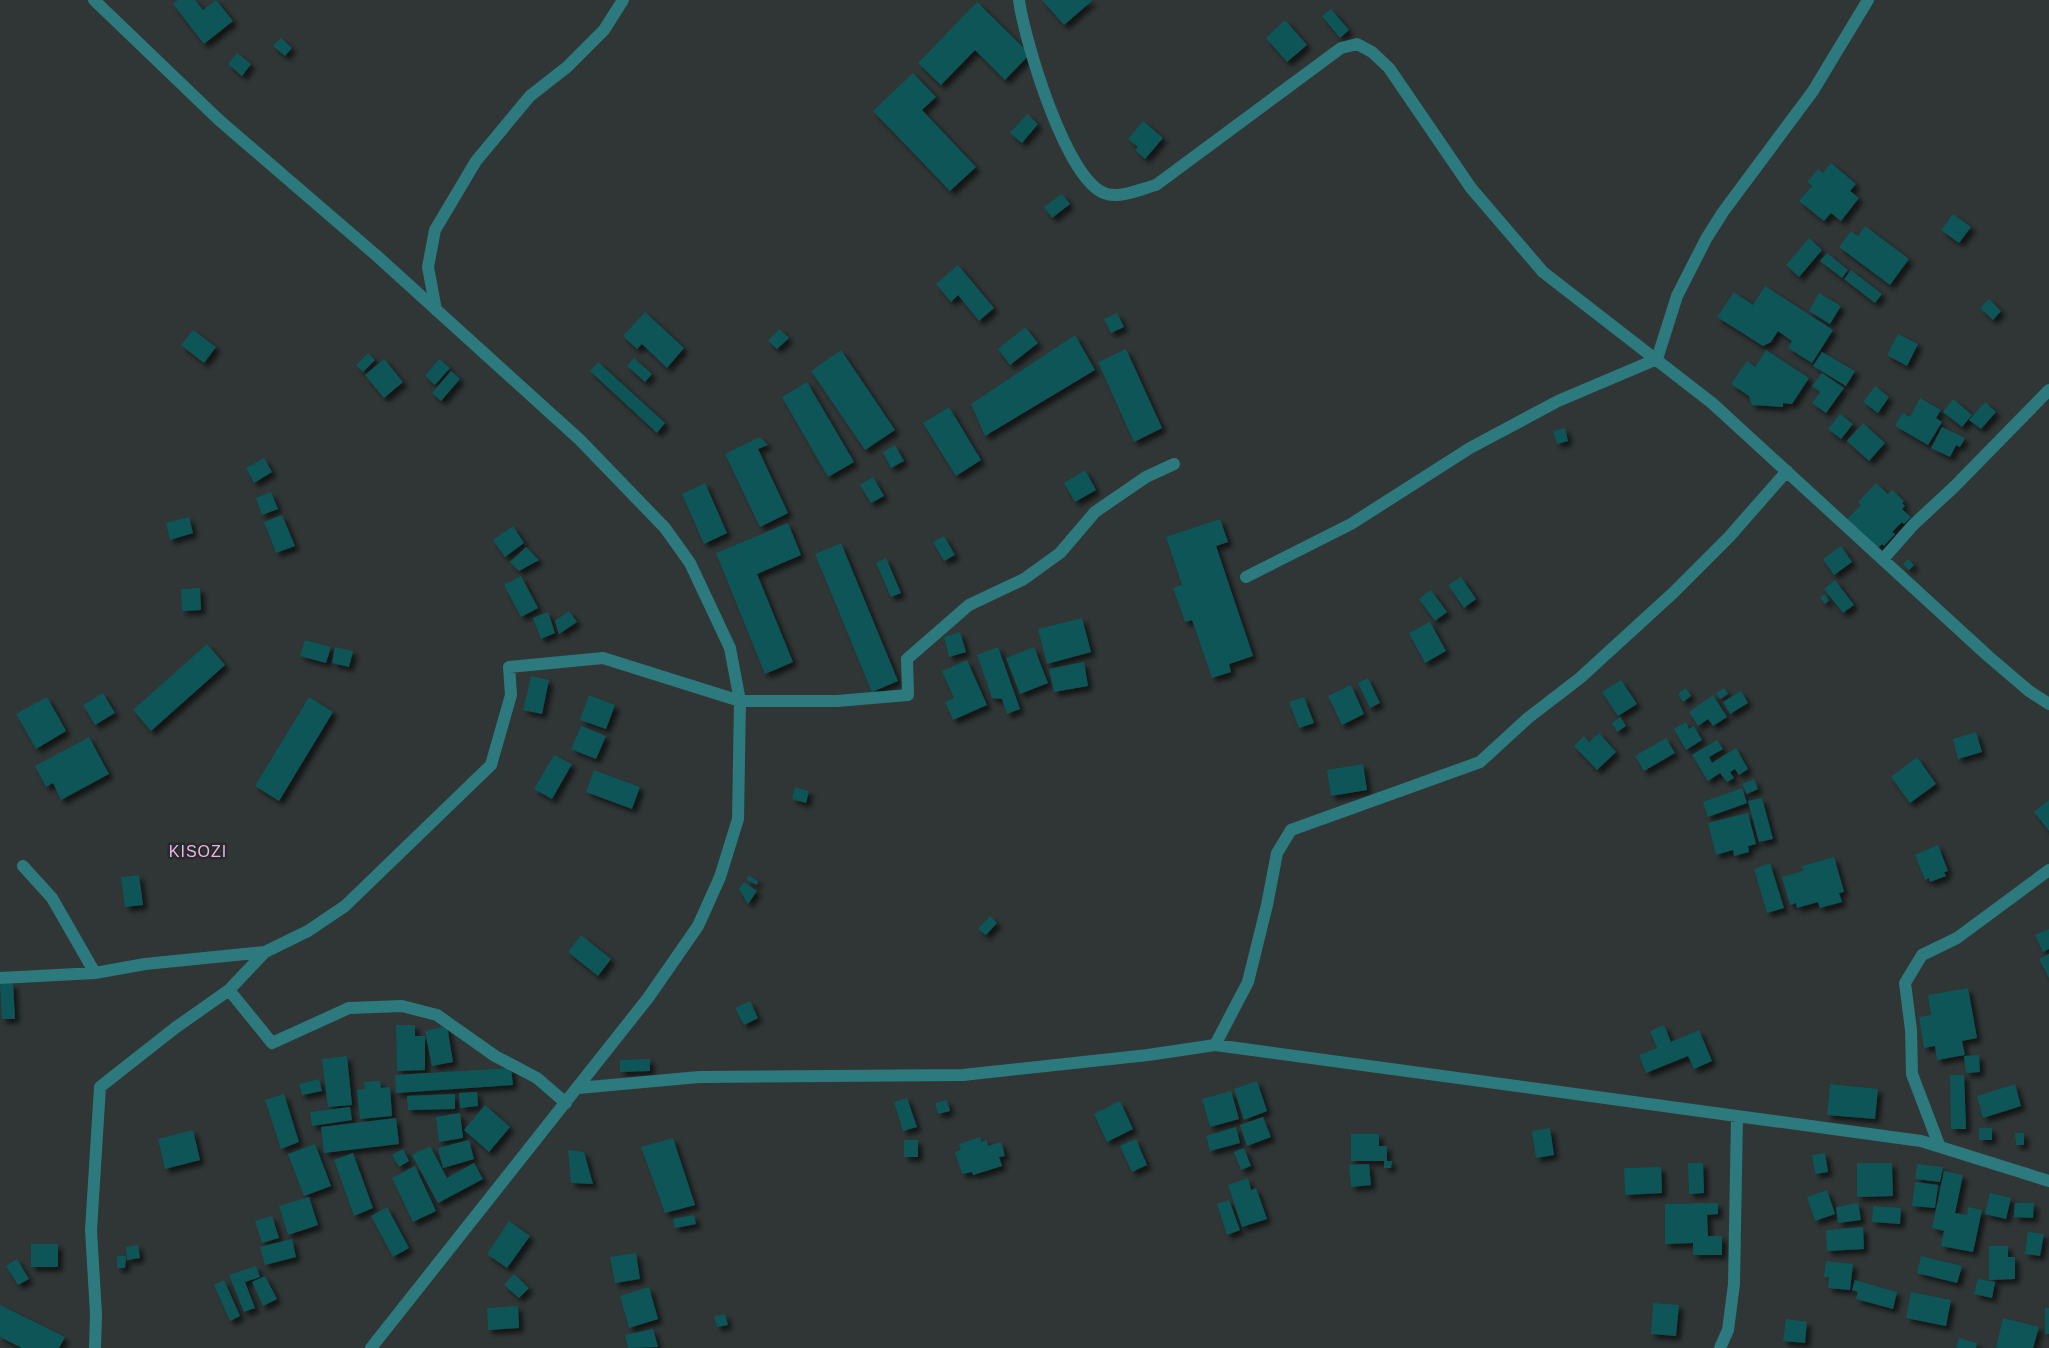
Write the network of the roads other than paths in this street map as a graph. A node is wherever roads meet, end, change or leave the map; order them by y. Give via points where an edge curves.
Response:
1 (94, 0) edge
2 (623, 0) edge
3 (1019, 0) edge
4 (1868, 0) edge
5 (436, 310) junction
6 (1656, 359) junction
7 (2049, 390) edge
8 (1174, 464) dead end
9 (1787, 471) junction
10 (1884, 558) junction
11 (1246, 578) dead end
12 (740, 701) junction
13 (2049, 704) edge
14 (23, 866) dead end
15 (2049, 870) edge
16 (265, 952) junction
17 (95, 973) junction
18 (0, 978) edge
19 (229, 990) junction
20 (1215, 1045) junction
21 (578, 1088) junction
22 (566, 1103) junction
23 (1737, 1116) junction
24 (1939, 1146) junction
25 (2049, 1181) edge
26 (95, 1348) edge
27 (371, 1348) edge
28 (1720, 1348) edge

1 - 5 street via 219,120
2 - 5 street via 604,30 567,67 530,96 476,161 435,230 428,267
3 - 6 street via 1036,66 1071,157 1092,187 1107,194 1156,186 1341,48 1357,44 1372,52 1389,68 1470,188 1543,272
4 - 6 street via 1813,91 1706,239 1677,296
5 - 12 street via 580,440 665,528 690,563 730,648
6 - 9 street via 1712,403
6 - 11 street via 1549,406 1470,448 1351,524
7 - 10 street
8 - 12 street via 1146,477 1095,512 1060,553 1024,579 969,604 907,659 908,694 837,701
9 - 10 street
9 - 20 street via 1729,537 1673,593 1580,678 1528,718 1480,762 1291,830 1277,853 1268,905 1248,982
10 - 13 street via 1988,656
12 - 16 street via 602,658 509,666 511,695 491,765 345,906 308,931
12 - 21 street via 738,819 720,877 698,926 676,959
14 - 17 street via 52,898
15 - 24 street via 1957,938 1922,955 1905,984 1912,1074
16 - 17 street via 145,964
16 - 19 street
17 - 18 street
19 - 22 street via 272,1043 349,1008 402,1006 437,1015 495,1056 537,1078
19 - 26 street via 100,1087 91,1230
20 - 21 street via 963,1074 699,1077
20 - 23 street
21 - 22 street
22 - 27 street
23 - 24 street
23 - 28 street via 1734,1284 1728,1330
24 - 25 street

